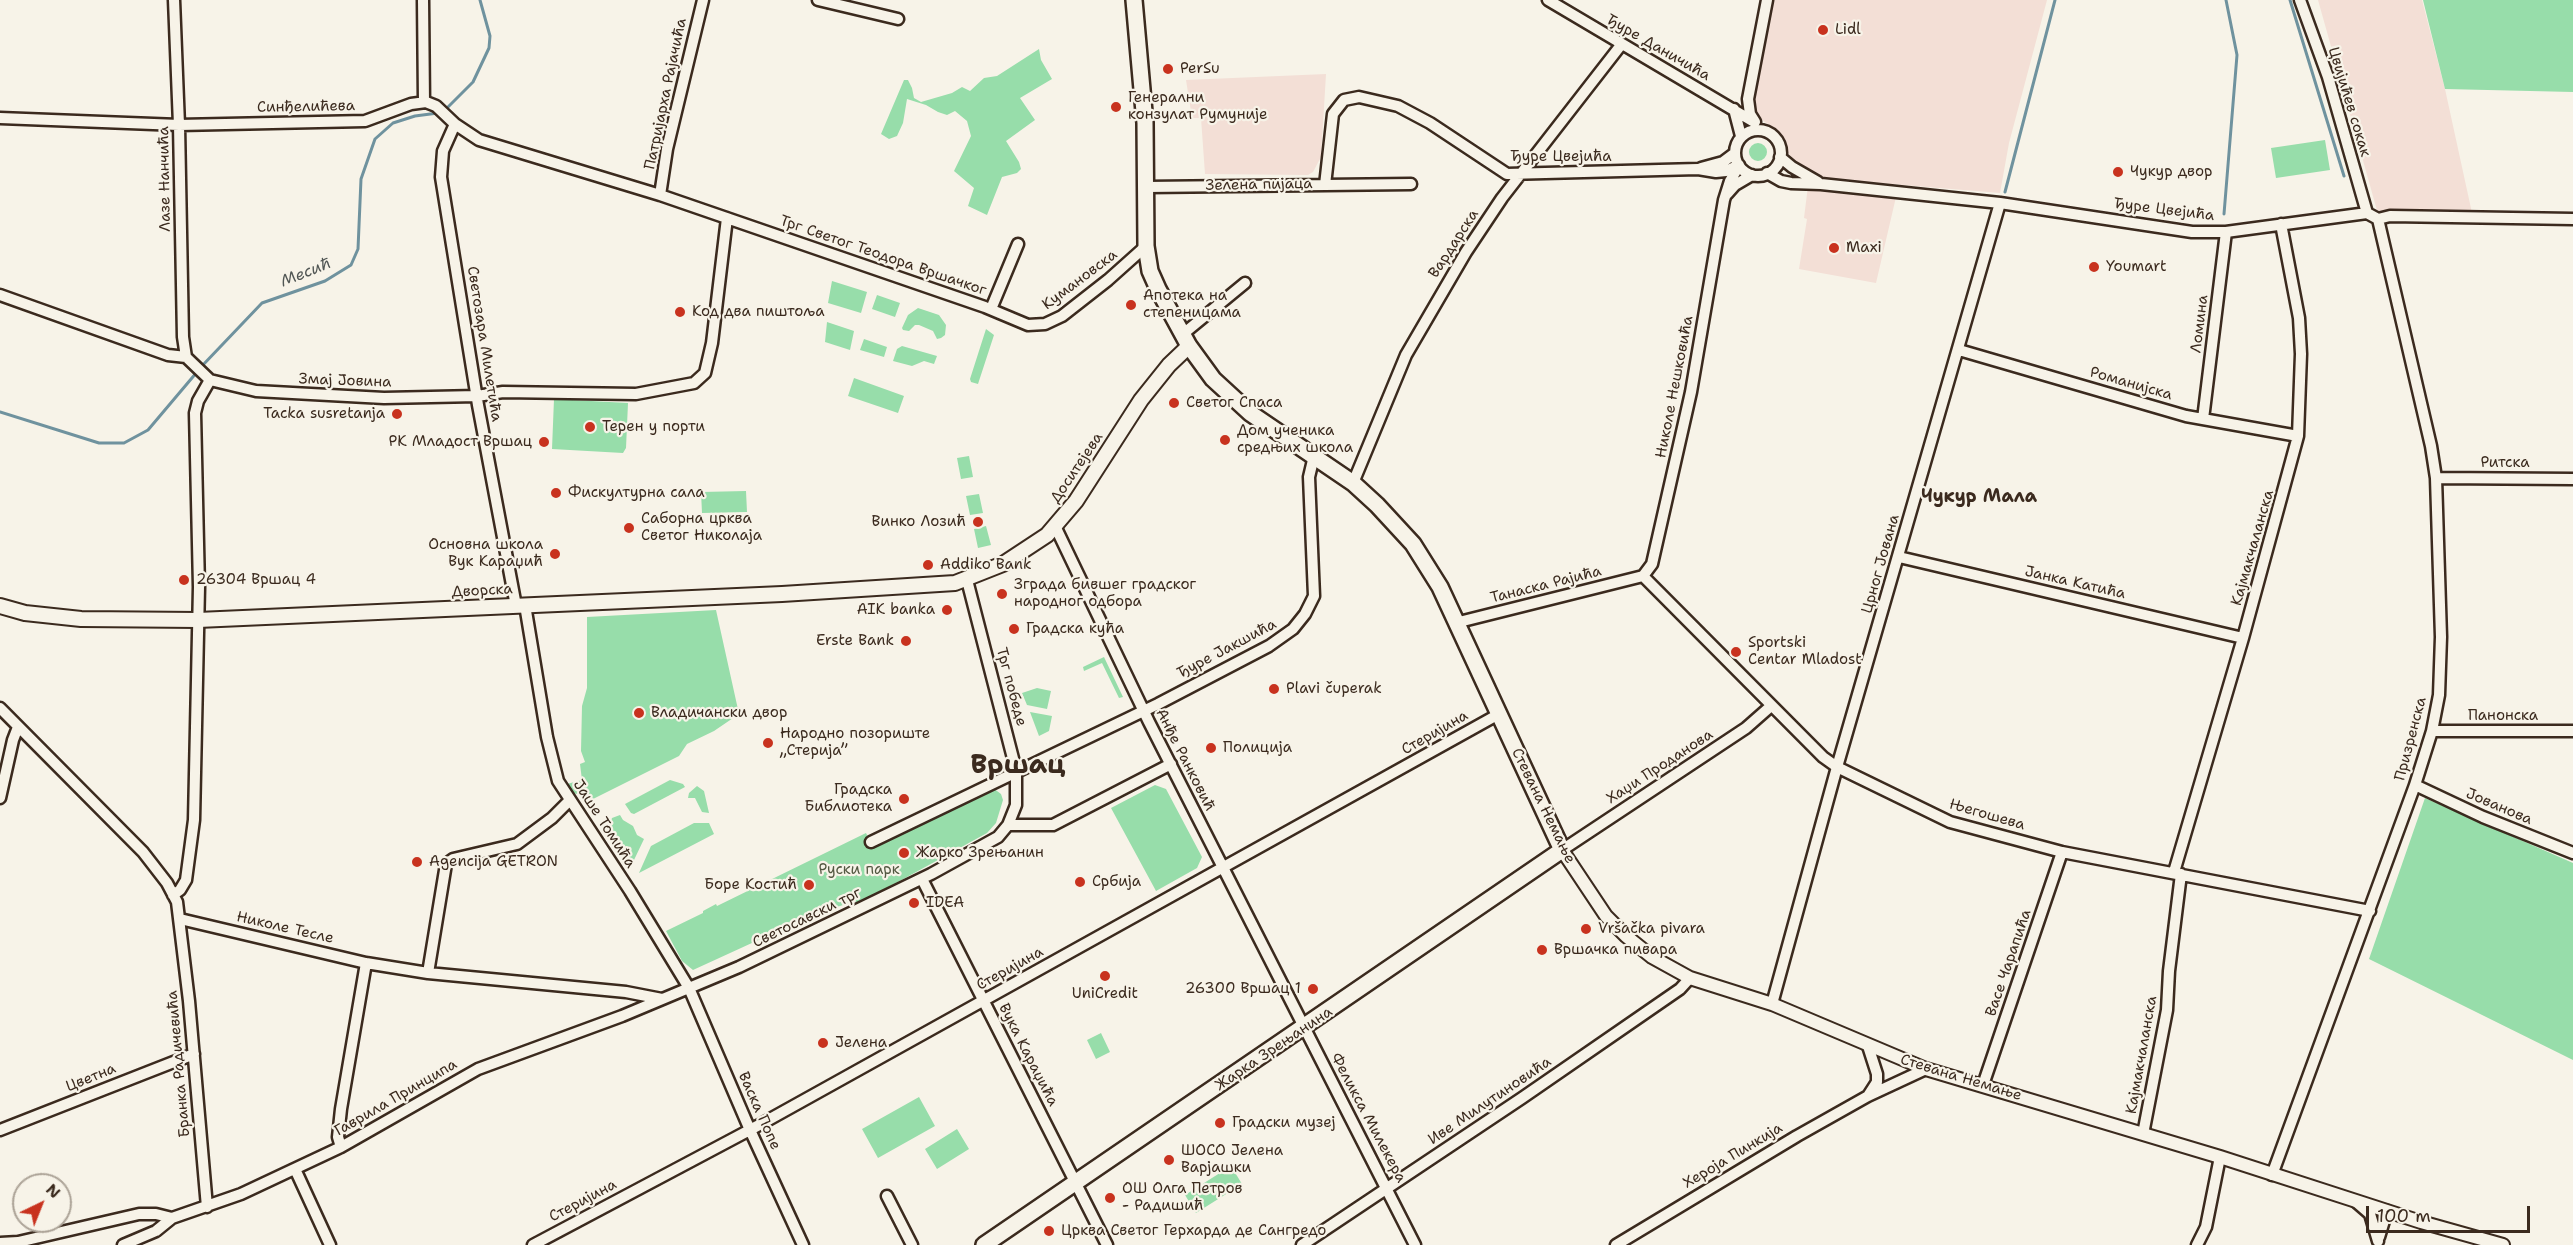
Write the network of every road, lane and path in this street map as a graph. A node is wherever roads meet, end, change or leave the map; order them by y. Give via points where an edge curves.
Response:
1 (174, 0) edge
2 (423, 0) edge
3 (703, 0) edge
4 (818, 0) edge
5 (1134, 0) edge
6 (1548, 0) edge
7 (1767, 0) edge
8 (2300, 0) edge
9 (898, 19) dead end
10 (1621, 45) junction
11 (1749, 91) junction
12 (424, 102) junction
13 (1339, 104) joint
14 (1734, 109) junction
15 (0, 118) edge
16 (452, 121) junction
17 (1754, 122) junction
18 (179, 124) junction
19 (1765, 131) junction
20 (1742, 136) junction
21 (1735, 153) junction
22 (1780, 157) junction
23 (1739, 166) junction
24 (1703, 170) junction
25 (1767, 173) junction
26 (1520, 175) junction
27 (1752, 175) junction
28 (1411, 184) dead end
29 (1821, 184) junction
30 (1325, 185) junction
31 (1147, 187) junction
32 (660, 195) junction
33 (1725, 195) junction
34 (2000, 203) junction
35 (2367, 213) junction
36 (727, 218) junction
37 (2378, 219) junction
38 (2573, 219) edge
39 (2281, 224) junction
40 (2226, 232) junction
41 (1018, 244) dead end
42 (1146, 246) junction
43 (1245, 283) dead end
44 (0, 295) edge
45 (991, 309) junction
46 (1028, 325) joint
47 (1186, 340) junction
48 (1959, 350) junction
49 (189, 361) junction
50 (207, 378) junction
51 (477, 396) junction
52 (2203, 419) junction
53 (2298, 436) junction
54 (1314, 456) junction
55 (2436, 478) junction
56 (2573, 479) edge
57 (1353, 483) junction
58 (1055, 526) junction
59 (1899, 557) junction
60 (1643, 576) junction
61 (967, 580) junction
62 (520, 605) junction
63 (0, 606) edge
64 (198, 620) junction
65 (1455, 623) junction
66 (2243, 638) junction
67 (1771, 706) junction
68 (0, 708) edge
69 (1143, 710) junction
70 (1499, 714) junction
71 (18, 727) junction
72 (2432, 731) junction
73 (2573, 731) edge
74 (1171, 764) junction
75 (1837, 767) junction
76 (1016, 770) junction
77 (2415, 785) junction
78 (0, 798) edge
79 (570, 800) junction
80 (1008, 825) junction
81 (871, 842) dead end
82 (1562, 850) junction
83 (2062, 852) junction
84 (2573, 853) edge
85 (1223, 868) junction
86 (2177, 873) junction
87 (922, 879) junction
88 (173, 895) junction
89 (2370, 911) junction
90 (180, 919) junction
91 (366, 963) junction
92 (428, 973) junction
93 (1690, 978) junction
94 (689, 988) junction
95 (662, 999) junction
96 (983, 1000) junction
97 (1772, 1004) junction
98 (1292, 1006) joint
99 (1304, 1028) junction
100 (1868, 1046) junction
101 (194, 1054) junction
102 (1926, 1069) junction
103 (1983, 1084) junction
104 (1868, 1096) junction
105 (0, 1130) edge
106 (750, 1130) junction
107 (2143, 1134) junction
108 (341, 1147) junction
109 (2220, 1157) junction
110 (295, 1169) junction
111 (2272, 1175) junction
112 (1076, 1183) junction
113 (1387, 1187) junction
114 (887, 1196) dead end
115 (2355, 1201) junction
116 (207, 1207) junction
117 (2386, 1211) junction
118 (172, 1218) junction
119 (0, 1243) edge
120 (2378, 1243) edge
121 (123, 1245) edge
122 (330, 1245) edge
123 (533, 1245) edge
124 (803, 1245) edge
125 (912, 1245) edge
126 (984, 1245) edge
127 (1107, 1245) edge
128 (1302, 1245) edge
129 (1415, 1245) edge
130 (1616, 1245) edge
131 (2197, 1245) edge
132 (2503, 1245) edge

1 - 18 street, Лазе Нанчића
2 - 12 street
3 - 32 street, Патријарха Рајачића via 669,138
4 - 9 street
5 - 31 main road
6 - 10 street, Ђуре Даничића
7 - 11 street
8 - 35 street, Цвијићев сокак via 2328,77
10 - 14 street, Ђуре Даничића
10 - 26 street, Вардарска
11 - 14 street
11 - 17 street via 1748,106
12 - 16 street via 436,106
12 - 18 street, Синђелићева via 365,121
13 - 26 street, Ђуре Цвејића via 1359,97 1398,106 1501,171
13 - 30 street, Зелена пијаца via 1333,114
14 - 17 street, Ђуре Даничића
14 - 20 street
15 - 18 street, Синђелићева
16 - 32 street via 492,145
16 - 51 street, Светозара Милетића via 443,151 441,177
17 - 19 street
18 - 49 street, Лазе Нанчића via 183,338
19 - 20 street
19 - 22 street via 1777,140
20 - 21 street
21 - 23 street
21 - 24 street, Ђуре Цвејића
22 - 25 street via 1776,167
22 - 29 street, Ђуре Цвејића
23 - 24 street, Ђуре Цвејића via 1726,171
23 - 27 street
23 - 33 street, Николе Нешковића
24 - 26 street, Ђуре Цвејића
24 - 33 street via 1719,179
25 - 27 street
25 - 29 street, Ђуре Цвејића via 1791,183
26 - 57 street, Вардарска via 1466,252 1415,338
27 - 33 street
28 - 30 street
29 - 34 street, Ђуре Цвејића
30 - 31 street, Зелена пијаца
31 - 42 main road
32 - 36 street
33 - 60 street, Николе Нешковића via 1691,392 1652,564
34 - 40 street, Ђуре Цвејића via 2192,232
34 - 48 street, Црног Јована
35 - 37 street
35 - 39 street, Ђуре Цвејића
36 - 45 street, Трг Светог Теодора Вршачког
36 - 51 street, Змај Јовина via 712,343 705,373 694,383 636,394 503,392
37 - 38 street
37 - 55 street, Призренска
39 - 40 street, Ђуре Цвејића
39 - 53 street, Кајмакчаланска via 2299,318
40 - 52 street, Ломина
41 - 45 street
42 - 46 street, Кумановска via 1062,316 1046,324
42 - 47 main road, Стевана Немање via 1152,276
43 - 47 street
44 - 49 street
45 - 46 street, Трг Светог Теодора Вршачког
47 - 54 main road, Стевана Немање via 1229,395
47 - 58 main road, Доситејева
48 - 52 street, Романијска
48 - 59 street, Црног Јована
49 - 50 street
50 - 51 street, Змај Јовина via 277,394
50 - 64 street via 195,413
51 - 62 street, Светозара Милетића
52 - 53 street, Романијска
53 - 66 street, Кајмакчаланска
54 - 57 main road, Стевана Немање
54 - 69 street, Ђуре Јакшића via 1309,477 1314,596 1305,614 1293,629 1269,646
55 - 56 street, Ритска
55 - 72 street, Призренска via 2440,666
57 - 65 main road, Стевана Немање via 1413,544 1440,587
58 - 61 main road, Доситејева via 1024,552
58 - 69 street, Анђе Ранковић
59 - 66 street, Јанка Катића
59 - 75 street, Црног Јована
60 - 65 street, Танаска Рајића
60 - 67 street, Његошева
61 - 62 main road, Дворска via 782,594
61 - 76 street, Трг победе
62 - 64 main road, Дворска
62 - 79 street, Јаше Томића via 551,759
63 - 64 main road, Дворска via 81,619
64 - 88 street via 193,838 186,880
65 - 70 main road, Стевана Немање
66 - 86 street, Кајмакчаланска
67 - 75 street, Његошева
67 - 82 street, Хаџи Проданова via 1746,728
68 - 71 street
69 - 74 street, Анђе Ранковић
69 - 76 street
70 - 82 main road, Стевана Немање
70 - 85 street, Стеријина
71 - 78 street
71 - 88 street via 143,852
72 - 73 street, Панонска
72 - 77 street, Призренска
74 - 80 street via 1053,825
74 - 85 street, Анђе Ранковић
75 - 83 street, Његошева via 1950,822
75 - 97 street, Црног Јована
76 - 80 street via 1016,806
76 - 81 street
77 - 84 street, Јованова
77 - 89 street, Призренска
79 - 92 street via 517,844 446,864
79 - 94 street, Јаше Томића
80 - 87 street, Светосавски трг via 998,837
82 - 93 street, Стевана Немање via 1606,916 1652,957
82 - 99 main road, Жарка Зрењанина
83 - 86 street, Његошева
83 - 103 street, Васе Чарапића
85 - 96 street, Стеријина
85 - 98 street, Анђе Ранковић
86 - 89 street, Његошева
86 - 107 street, Кајмакчаланска via 2167,1010
87 - 94 street, Светосавски трг
87 - 96 street, Вука Караџића
88 - 90 street
89 - 111 street, Призренска
90 - 91 street, Николе Тесле
90 - 101 street, Бранка Радичевића
91 - 92 street, Николе Тесле
91 - 108 street via 341,1109
92 - 95 street, Николе Тесле
93 - 97 street, Стевана Немање
93 - 113 street, Иве Милутиновића via 1680,989
94 - 95 street, Гаврила Принципа
94 - 106 street, Васка Попе
95 - 108 street, Гаврила Принципа via 478,1069
96 - 106 street, Стеријина
96 - 112 street, Вука Караџића
97 - 100 street, Стевана Немање
98 - 99 street, Феликса Милекера
99 - 112 main road, Жарка Зрењанина
99 - 113 street, Феликса Милекера
100 - 102 street, Стевана Немање
100 - 104 street via 1877,1074
101 - 105 street, Цветна
101 - 116 street, Бранка Радичевића
102 - 103 street, Стевана Немање
102 - 104 street, Хероја Пинкија
103 - 107 street, Стевана Немање
104 - 130 street, Хероја Пинкија
106 - 123 street, Стеријина
106 - 124 street, Васка Попе
107 - 109 street, Стевана Немање
108 - 110 street, Гаврила Принципа
109 - 111 street, Стевана Немање
109 - 131 street via 2206,1227
110 - 116 street, Гаврила Принципа
110 - 122 street
111 - 115 street, Стевана Немање
112 - 126 main road, Жарка Зрењанина
112 - 127 street, Вука Караџића
113 - 128 street, Иве Милутиновића
113 - 129 street, Феликса Милекера
114 - 125 street
115 - 117 street, Стевана Немање
115 - 120 street via 2370,1214
116 - 118 street, Гаврила Принципа
117 - 120 street
117 - 132 street, Стевана Немање
118 - 119 street via 139,1214
118 - 121 street, Гаврила Принципа via 156,1231

